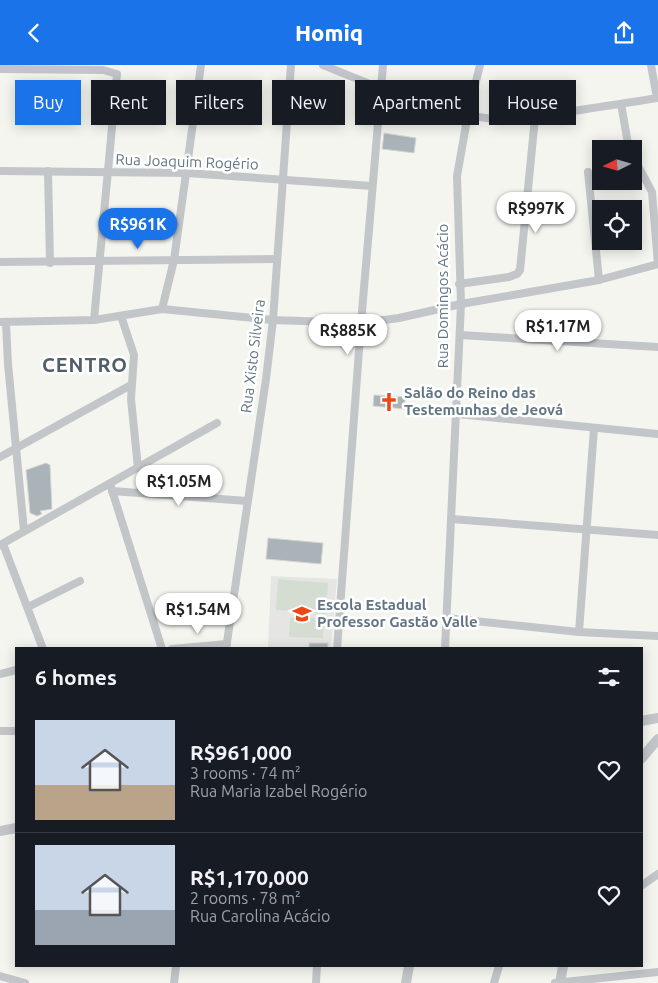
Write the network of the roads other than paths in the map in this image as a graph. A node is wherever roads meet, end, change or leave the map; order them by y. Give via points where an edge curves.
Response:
1 (201, 65) edge
2 (291, 65) edge
3 (323, 65) edge
4 (383, 65) edge
5 (480, 65) edge
6 (652, 65) edge
7 (0, 69) edge
8 (360, 80) edge
9 (382, 80) edge
10 (476, 80) edge
11 (658, 98) edge
12 (621, 104) junction
13 (576, 111) edge
14 (378, 125) edge
15 (466, 125) edge
16 (534, 125) edge
17 (627, 140) edge
18 (0, 171) edge
19 (48, 171) junction
20 (588, 172) dead end
21 (109, 173) junction
22 (187, 173) junction
23 (642, 173) edge
24 (284, 180) junction
25 (372, 186) junction
26 (277, 259) junction
27 (174, 260) junction
28 (101, 261) junction
29 (0, 263) edge
30 (50, 263) junction
31 (658, 264) edge
32 (598, 280) junction
33 (459, 284) junction
34 (461, 304) junction
35 (162, 309) junction
36 (121, 316) junction
37 (94, 320) junction
38 (273, 320) junction
39 (3, 322) edge
40 (361, 323) junction
41 (460, 335) junction
42 (658, 347) edge
43 (4, 365) edge
44 (131, 385) junction
45 (457, 414) junction
46 (217, 423) dead end
47 (594, 428) junction
48 (658, 434) edge
49 (15, 449) junction
50 (0, 457) edge
51 (138, 469) junction
52 (111, 488) junction
53 (247, 501) junction
54 (451, 519) junction
55 (588, 529) junction
56 (24, 531) junction
57 (658, 535) edge
58 (1, 544) edge
59 (80, 581) dead end
60 (28, 607) junction
61 (446, 618) junction
62 (579, 632) junction
63 (658, 636) edge
64 (226, 646) edge
65 (42, 647) edge
66 (161, 647) edge
67 (208, 647) edge
68 (337, 647) edge
69 (445, 647) edge
70 (15, 670) edge
71 (0, 674) edge
72 (658, 718) edge
73 (643, 721) edge
74 (0, 731) edge
75 (15, 731) edge
76 (657, 742) edge
77 (643, 757) edge
78 (15, 828) edge
79 (0, 831) edge
80 (658, 873) edge
81 (643, 884) edge
82 (176, 967) edge
83 (317, 967) edge
84 (409, 967) edge
85 (499, 967) edge
86 (563, 967) edge
87 (658, 972) edge
88 (0, 976) edge
89 (25, 983) edge
90 (174, 983) edge
91 (316, 983) edge
92 (406, 983) edge
93 (494, 983) edge
94 (558, 983) edge

1 - 22 street
2 - 24 street, Rua Xisto Silveira
3 - 8 street
4 - 9 street
5 - 10 street, Rua Domingos Acácio
6 - 11 street
7 - 21 street via 112,71 116,74
11 - 12 street
12 - 13 street
12 - 17 street
14 - 25 street
15 - 33 street, Rua Domingos Acácio via 457,176
16 - 33 street via 520,270 509,277
18 - 19 street, Rua Joaquim Rogério
19 - 21 street, Rua Joaquim Rogério
19 - 30 street
20 - 32 street
21 - 22 street, Rua Joaquim Rogério
21 - 28 street
22 - 24 street, Rua Joaquim Rogério
22 - 27 street
23 - 31 street via 652,192
24 - 25 street, Rua Joaquim Rogério
24 - 26 street, Rua Xisto Silveira
25 - 40 street
26 - 27 street
26 - 38 street, Rua Xisto Silveira
27 - 28 street
27 - 35 street
28 - 30 street
28 - 37 street
29 - 30 street
31 - 32 street
32 - 34 street
33 - 34 street, Rua Domingos Acácio
34 - 40 street
34 - 41 street, Rua Domingos Acácio
35 - 36 street
35 - 38 street
36 - 37 street
36 - 44 street via 134,355
37 - 39 street
38 - 40 street
38 - 53 street, Rua Xisto Silveira
39 - 43 street
40 - 68 street
41 - 42 street
41 - 45 street, Rua Domingos Acácio
43 - 49 street
44 - 49 street
44 - 51 street
45 - 47 street
45 - 54 street, Rua Domingos Acácio
46 - 51 street
47 - 48 street
47 - 55 street
49 - 50 street
49 - 56 street
51 - 52 street
52 - 53 street
52 - 56 street
52 - 66 street
53 - 64 street, Rua Xisto Silveira
54 - 55 street
54 - 61 street, Rua Domingos Acácio
55 - 57 street
55 - 62 street
56 - 58 street
58 - 60 street
59 - 60 street
60 - 65 street
61 - 62 street
61 - 69 street, Rua Domingos Acácio
62 - 63 street
64 - 67 street
70 - 71 street
72 - 73 street
74 - 75 street
76 - 77 street
78 - 79 street
80 - 81 street
82 - 90 street
83 - 91 street
84 - 92 street
85 - 93 street
86 - 94 street
87 - 94 street
88 - 89 street

